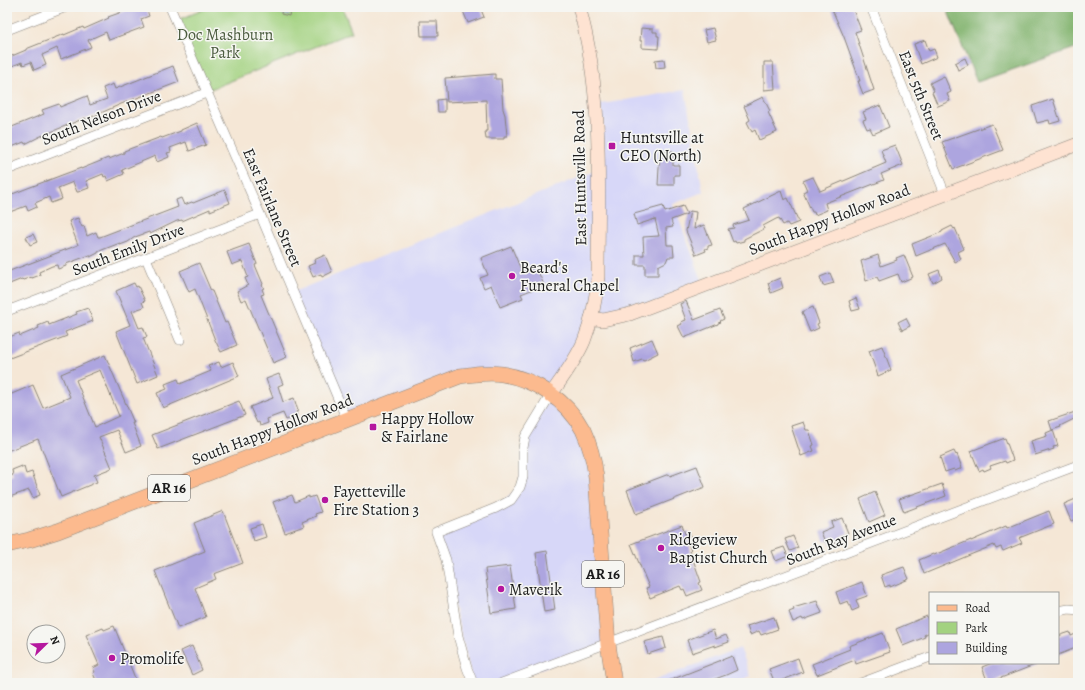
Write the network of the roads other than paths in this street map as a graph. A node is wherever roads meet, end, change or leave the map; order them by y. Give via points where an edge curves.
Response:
1 (66, 7) edge
2 (170, 7) edge
3 (579, 7) edge
4 (870, 7) edge
5 (7, 30) edge
6 (206, 93) junction
7 (1078, 144) edge
8 (7, 170) edge
9 (945, 194) junction
10 (260, 214) junction
11 (146, 258) junction
12 (7, 312) edge
13 (591, 318) junction
14 (180, 340) dead end
15 (551, 394) junction
16 (347, 420) junction
17 (1078, 465) edge
18 (7, 545) edge
19 (1078, 610) edge
20 (1059, 611) edge
21 (608, 644) junction
22 (929, 657) edge
23 (473, 683) edge
24 (502, 683) edge
25 (614, 683) edge
26 (861, 683) edge

1 - 5 street
2 - 6 street, East Fairlane Street
3 - 13 street, East Huntsville Road via 591,60 598,127 598,277
4 - 9 street, East 5th Street
6 - 8 street, South Nelson Drive
6 - 10 street, East Fairlane Street
7 - 9 street, South Happy Hollow Road
9 - 13 street, South Happy Hollow Road via 630,314 603,320
10 - 11 street, South Emily Drive
10 - 16 street, East Fairlane Street
11 - 12 street, South Emily Drive
11 - 14 street
13 - 15 street, East Huntsville Road via 584,341
15 - 16 main road, South Happy Hollow Road / AR 16 via 519,378 501,374 467,375 439,383
15 - 21 main road, AR 16 via 570,412 582,429 594,464
15 - 23 street via 525,437 523,477 520,488 511,500 436,532 446,560 458,636
16 - 18 main road, South Happy Hollow Road / AR 16 via 58,531
17 - 21 street, South Ray Avenue
19 - 20 street
21 - 24 street, South Ray Avenue
21 - 25 main road, AR 16
22 - 26 street

